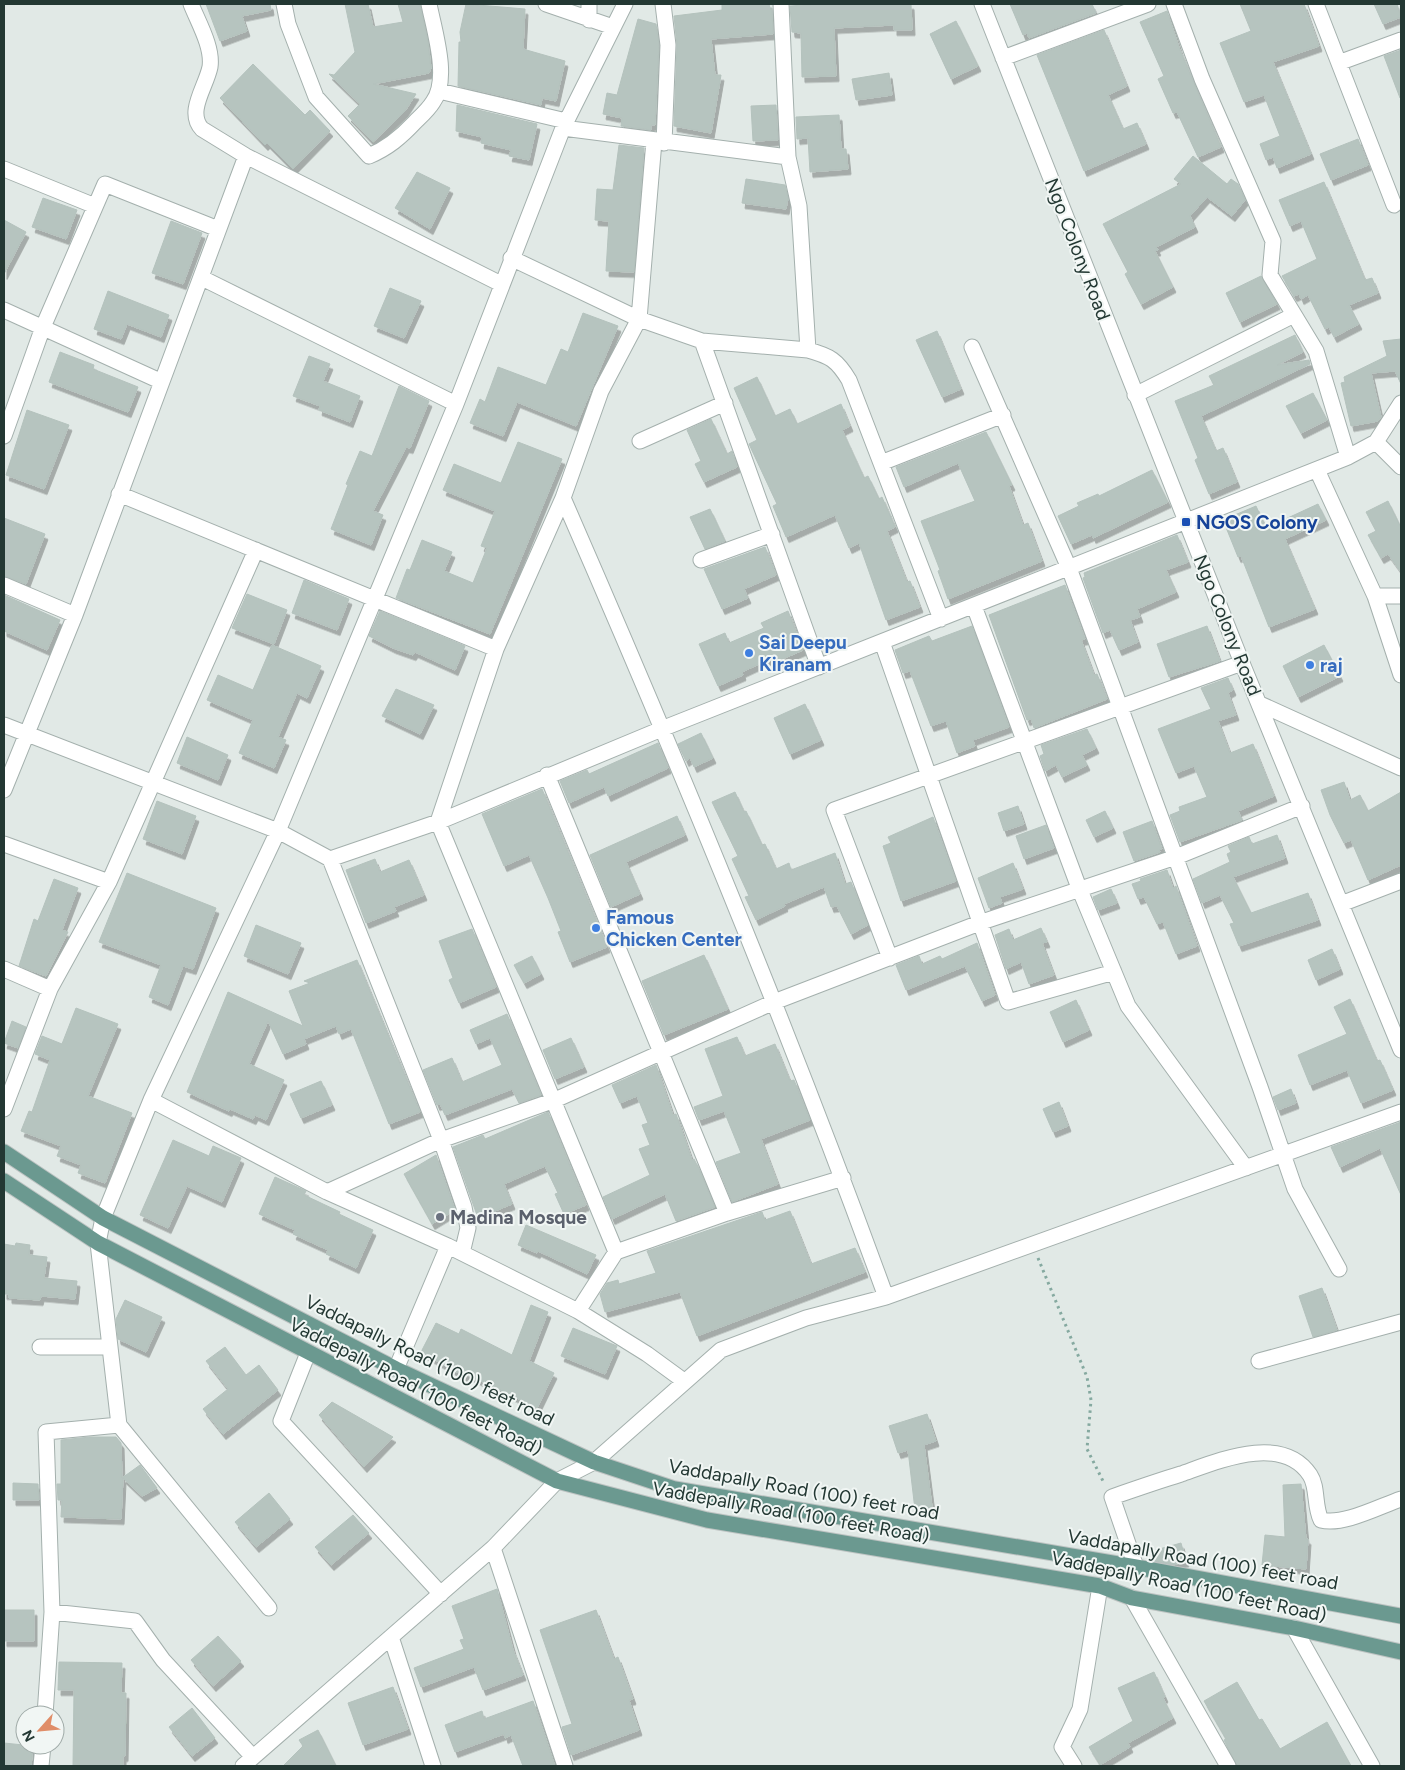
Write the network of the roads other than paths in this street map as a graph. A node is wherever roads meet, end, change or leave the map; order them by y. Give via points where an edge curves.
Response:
1 (191, 4) edge
2 (284, 4) edge
3 (429, 4) edge
4 (546, 4) edge
5 (589, 4) edge
6 (625, 4) edge
7 (663, 4) edge
8 (781, 4) edge
9 (982, 4) edge
10 (1148, 4) edge
11 (1174, 4) edge
12 (1316, 4) edge
13 (590, 20) junction
14 (613, 27) junction
15 (1401, 40) edge
16 (1003, 58) junction
17 (1341, 62) junction
18 (439, 91) junction
19 (564, 124) junction
20 (659, 142) junction
21 (246, 156) junction
22 (788, 158) junction
23 (4, 169) edge
24 (1394, 205) dead end
25 (95, 206) junction
26 (218, 229) junction
27 (511, 258) junction
28 (202, 278) junction
29 (501, 284) junction
30 (4, 310) edge
31 (1294, 315) junction
32 (639, 319) junction
33 (44, 327) junction
34 (702, 341) junction
35 (972, 347) dead end
36 (808, 350) junction
37 (160, 381) junction
38 (1135, 395) junction
39 (725, 403) junction
40 (1401, 403) edge
41 (456, 404) junction
42 (1002, 416) junction
43 (4, 436) edge
44 (640, 441) dead end
45 (1376, 442) junction
46 (1348, 456) junction
47 (881, 463) junction
48 (1401, 467) edge
49 (1316, 470) junction
50 (119, 494) junction
51 (563, 498) junction
52 (1186, 522) junction
53 (772, 534) junction
54 (256, 550) junction
55 (701, 560) dead end
56 (1069, 568) junction
57 (4, 585) edge
58 (1375, 596) junction
59 (1401, 596) edge
60 (373, 599) junction
61 (974, 606) junction
62 (74, 615) junction
63 (941, 618) junction
64 (882, 642) junction
65 (496, 649) junction
66 (1242, 663) junction
67 (819, 667) junction
68 (1401, 675) edge
69 (1260, 704) junction
70 (1120, 708) junction
71 (4, 725) edge
72 (664, 728) junction
73 (26, 734) junction
74 (1024, 742) junction
75 (1401, 768) edge
76 (548, 775) junction
77 (929, 776) junction
78 (152, 781) junction
79 (4, 790) edge
80 (1302, 806) junction
81 (438, 822) junction
82 (278, 831) junction
83 (4, 844) edge
84 (1176, 857) junction
85 (330, 859) junction
86 (1401, 881) edge
87 (109, 882) junction
88 (1079, 888) junction
89 (1341, 904) junction
90 (982, 922) junction
91 (890, 958) junction
92 (4, 969) edge
93 (1114, 972) junction
94 (50, 988) junction
95 (774, 1002) junction
96 (1401, 1050) edge
97 (660, 1052) junction
98 (151, 1100) junction
99 (555, 1100) junction
100 (4, 1109) edge
101 (1401, 1112) edge
102 (441, 1140) junction
103 (4, 1152) edge
104 (1282, 1155) junction
105 (1246, 1168) junction
106 (843, 1178) junction
107 (4, 1181) edge
108 (327, 1192) junction
109 (727, 1213) junction
110 (103, 1218) junction
111 (98, 1243) junction
112 (455, 1250) junction
113 (616, 1252) junction
114 (1339, 1269) dead end
115 (886, 1297) junction
116 (578, 1311) junction
117 (1401, 1322) edge
118 (110, 1346) junction
119 (40, 1347) dead end
120 (308, 1354) junction
121 (1259, 1361) dead end
122 (396, 1369) junction
123 (684, 1381) junction
124 (119, 1425) junction
125 (594, 1462) junction
126 (557, 1482) junction
127 (1401, 1499) edge
128 (493, 1548) junction
129 (1136, 1567) junction
130 (1100, 1586) junction
131 (441, 1594) junction
132 (1132, 1598) junction
133 (269, 1608) dead end
134 (52, 1612) junction
135 (1401, 1616) edge
136 (1294, 1628) junction
137 (391, 1637) junction
138 (1401, 1652) edge
139 (46, 1705) edge
140 (248, 1762) edge
141 (433, 1766) edge
142 (564, 1766) edge
143 (1074, 1766) edge
144 (1228, 1766) edge
145 (1372, 1766) edge

1 - 21 street via 211,57 195,119 202,129
2 - 18 street via 288,24 316,97 368,156 401,137 434,102
3 - 18 street via 440,66
4 - 13 street
5 - 13 street
6 - 14 street
7 - 20 street via 668,45
8 - 22 street
9 - 16 street, Ngo Colony Road
10 - 16 street
11 - 31 street via 1202,79 1273,241 1270,275
12 - 17 street
13 - 14 street
14 - 19 street
15 - 17 street
16 - 38 street, Ngo Colony Road
17 - 24 street
18 - 19 street
19 - 20 street
19 - 27 street
20 - 22 street
20 - 32 street
21 - 26 street
21 - 29 street
22 - 36 street via 799,206
23 - 25 street
25 - 26 street via 105,184
25 - 33 street
26 - 28 street
27 - 29 street
27 - 32 street
28 - 37 street
28 - 41 street
29 - 41 street
30 - 33 street
31 - 38 street
31 - 46 street via 1316,351
32 - 34 street
32 - 51 street via 601,391
33 - 37 street
33 - 43 street
34 - 36 street
34 - 39 street
35 - 42 street
36 - 47 street via 824,354 839,364 849,380
37 - 50 street
38 - 52 street, Ngo Colony Road
39 - 44 street
39 - 53 street
40 - 45 street
41 - 60 street
42 - 47 street
42 - 56 street
45 - 46 street
45 - 48 street
46 - 49 street
47 - 63 street
49 - 52 street
49 - 58 street
50 - 54 street
50 - 62 street
51 - 65 street
51 - 72 street
52 - 56 street
52 - 66 street, Ngo Colony Road
53 - 55 street
53 - 67 street
54 - 60 street
54 - 78 street
56 - 61 street
56 - 70 street
57 - 62 street
58 - 59 street
58 - 68 street
60 - 65 street
60 - 82 street
61 - 63 street
61 - 74 street
62 - 73 street
63 - 64 street
64 - 67 street
64 - 77 street
65 - 81 street
66 - 69 street, Ngo Colony Road
66 - 70 street
67 - 72 street
69 - 75 street
69 - 80 street, Ngo Colony Road
70 - 74 street
70 - 84 street
71 - 73 street
72 - 76 street
72 - 95 street
73 - 78 street
73 - 79 street
74 - 77 street
74 - 88 street
76 - 81 street
76 - 97 street
77 - 90 street
77 - 91 street via 834,810
78 - 82 street
78 - 87 street
80 - 84 street
80 - 89 street, Ngo Colony Road
81 - 85 street
81 - 99 street
82 - 85 street
82 - 98 street
83 - 87 street
84 - 88 street
84 - 104 street
85 - 102 street
86 - 89 street
87 - 94 street
88 - 90 street
88 - 93 street
89 - 96 street, Ngo Colony Road
90 - 91 street
90 - 93 street via 1008,1002
91 - 95 street
92 - 94 street
93 - 105 street via 1128,1006
94 - 100 street
95 - 97 street
95 - 106 street
97 - 99 street
97 - 109 street
98 - 108 street
98 - 110 street
99 - 102 street
99 - 113 street
101 - 104 street
102 - 108 street
102 - 112 street via 467,1216 468,1228
103 - 110 main road, Vaddapally Road (100) feet road
104 - 105 street
104 - 114 street via 1306,1212
105 - 115 street
106 - 109 street
106 - 115 street
107 - 111 main road, Vaddepally Road (100 feet Road)
108 - 112 street
109 - 113 street
110 - 111 street
110 - 122 main road, Vaddapally Road (100) feet road
111 - 118 street
111 - 120 main road, Vaddepally Road (100 feet Road)
112 - 116 street
112 - 122 street
113 - 116 street
115 - 123 street via 806,1318 722,1350
116 - 123 street
117 - 121 street
118 - 119 street
118 - 124 street
120 - 126 main road, Vaddepally Road (100 feet Road)
120 - 131 street via 281,1421
122 - 125 main road, Vaddapally Road (100) feet road
123 - 125 street
124 - 133 street
124 - 134 street via 46,1432
125 - 126 street
125 - 129 main road, Vaddapally Road (100) feet road via 675,1488
126 - 128 street
126 - 130 main road, Vaddepally Road (100 feet Road) via 707,1520
127 - 129 street via 1340,1520 1321,1520 1316,1511 1312,1477 1304,1468 1290,1458 1262,1453 1238,1455 1112,1497
128 - 131 street
128 - 142 street
129 - 135 main road, Vaddapally Road (100) feet road
130 - 132 main road, Vaddepally Road (100 feet Road)
130 - 143 street via 1080,1709 1062,1747
131 - 137 street
132 - 136 main road, Vaddepally Road (100 feet Road)
132 - 144 street
134 - 139 street
134 - 140 street via 136,1621 163,1660
136 - 138 main road, Vaddepally Road (100 feet Road)
136 - 145 street
137 - 140 street
137 - 141 street

